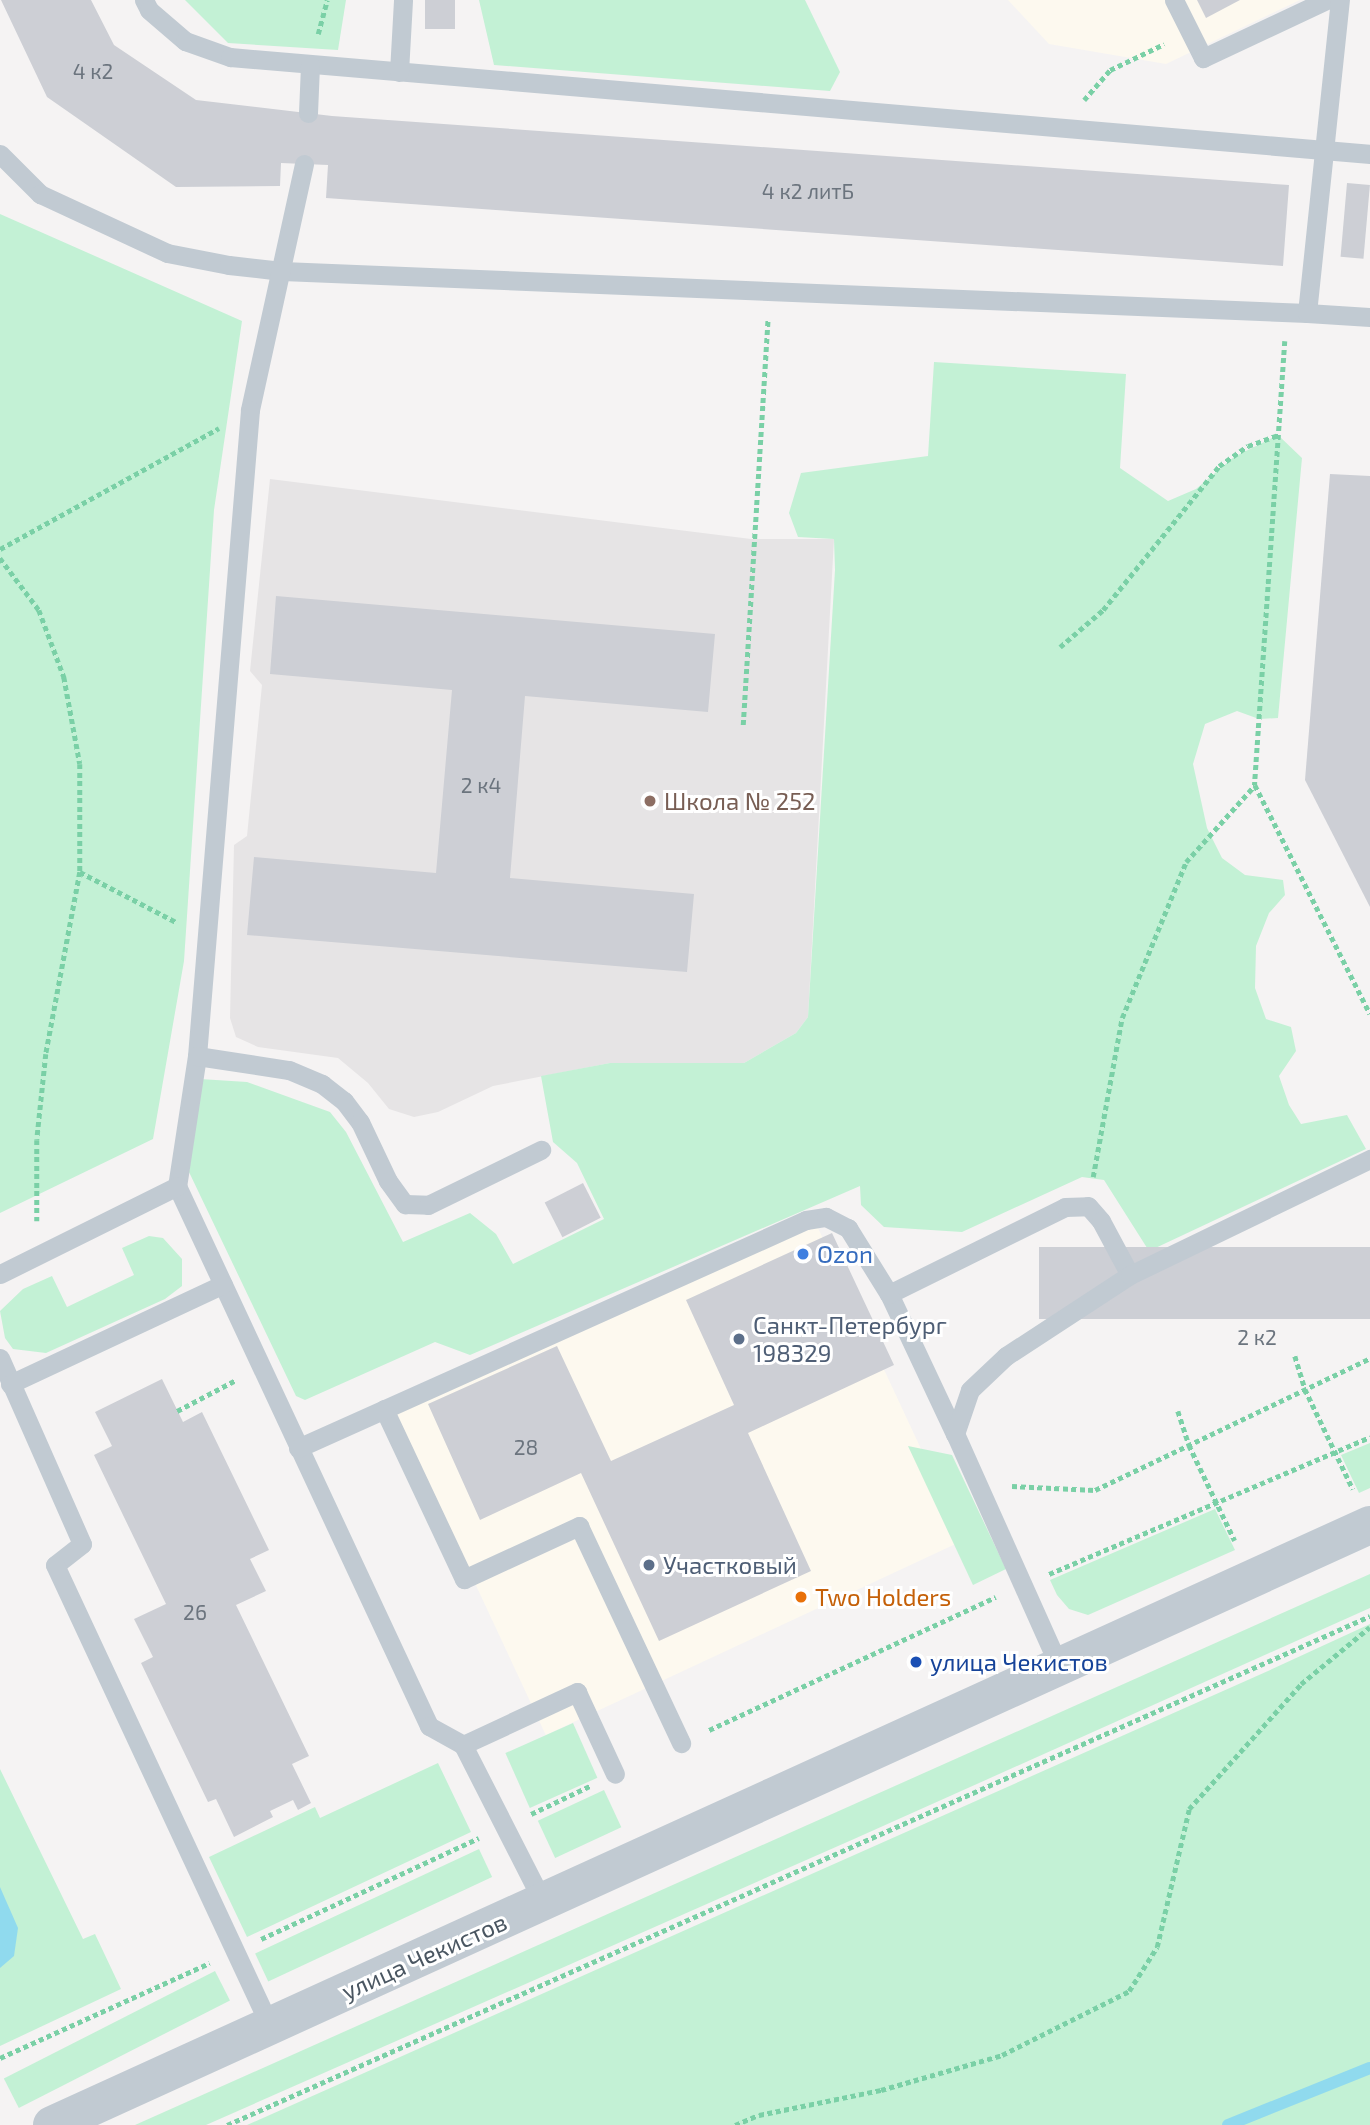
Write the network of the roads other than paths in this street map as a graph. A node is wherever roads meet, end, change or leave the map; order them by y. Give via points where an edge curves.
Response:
1 (144, 0) edge
2 (403, 0) edge
3 (1174, 0) edge
4 (1326, 0) edge
5 (1340, 0) edge
6 (310, 65) junction
7 (399, 72) junction
8 (308, 113) dead end
9 (1323, 152) junction
10 (0, 154) edge
11 (1370, 154) edge
12 (304, 164) dead end
13 (282, 271) junction
14 (1307, 313) junction
15 (1370, 317) edge
16 (197, 1056) junction
17 (541, 1150) dead end
18 (1370, 1158) edge
19 (177, 1186) junction
20 (0, 1274) edge
21 (1130, 1275) junction
22 (223, 1284) junction
23 (889, 1294) junction
24 (0, 1358) edge
25 (10, 1384) junction
26 (384, 1409) junction
27 (955, 1434) junction
28 (298, 1448) junction
29 (1370, 1525) edge
30 (1059, 1666) junction
31 (681, 1743) road end
32 (463, 1745) junction
33 (615, 1774) road end
34 (543, 1902) junction
35 (270, 2026) junction
36 (52, 2125) edge

1 - 6 lane via 149,10 185,41 230,57
2 - 7 lane
3 - 4 lane via 1203,58
5 - 9 lane
6 - 7 lane
6 - 8 lane
7 - 9 lane
9 - 11 lane
9 - 14 lane
10 - 13 lane via 40,194 167,253
12 - 13 lane
13 - 14 lane
13 - 16 lane via 250,410
14 - 15 lane
16 - 17 lane via 289,1070 322,1084 344,1101 360,1122 388,1181 405,1204 428,1205
16 - 19 lane
18 - 21 lane
19 - 20 lane
19 - 22 lane
21 - 23 lane via 1101,1221 1087,1206 1065,1207
21 - 27 lane via 1006,1356 970,1390
22 - 25 lane
22 - 28 lane
23 - 26 lane via 848,1228 826,1217 806,1220
23 - 27 lane
24 - 25 lane
25 - 35 lane via 82,1545 55,1564
26 - 28 lane
26 - 31 lane via 464,1579 579,1526
27 - 30 lane
28 - 32 lane via 429,1727
29 - 30 street, улица Чекистов
30 - 34 street, улица Чекистов
32 - 33 lane via 577,1692
32 - 34 lane
34 - 35 street, улица Чекистов
35 - 36 street, улица Чекистов

